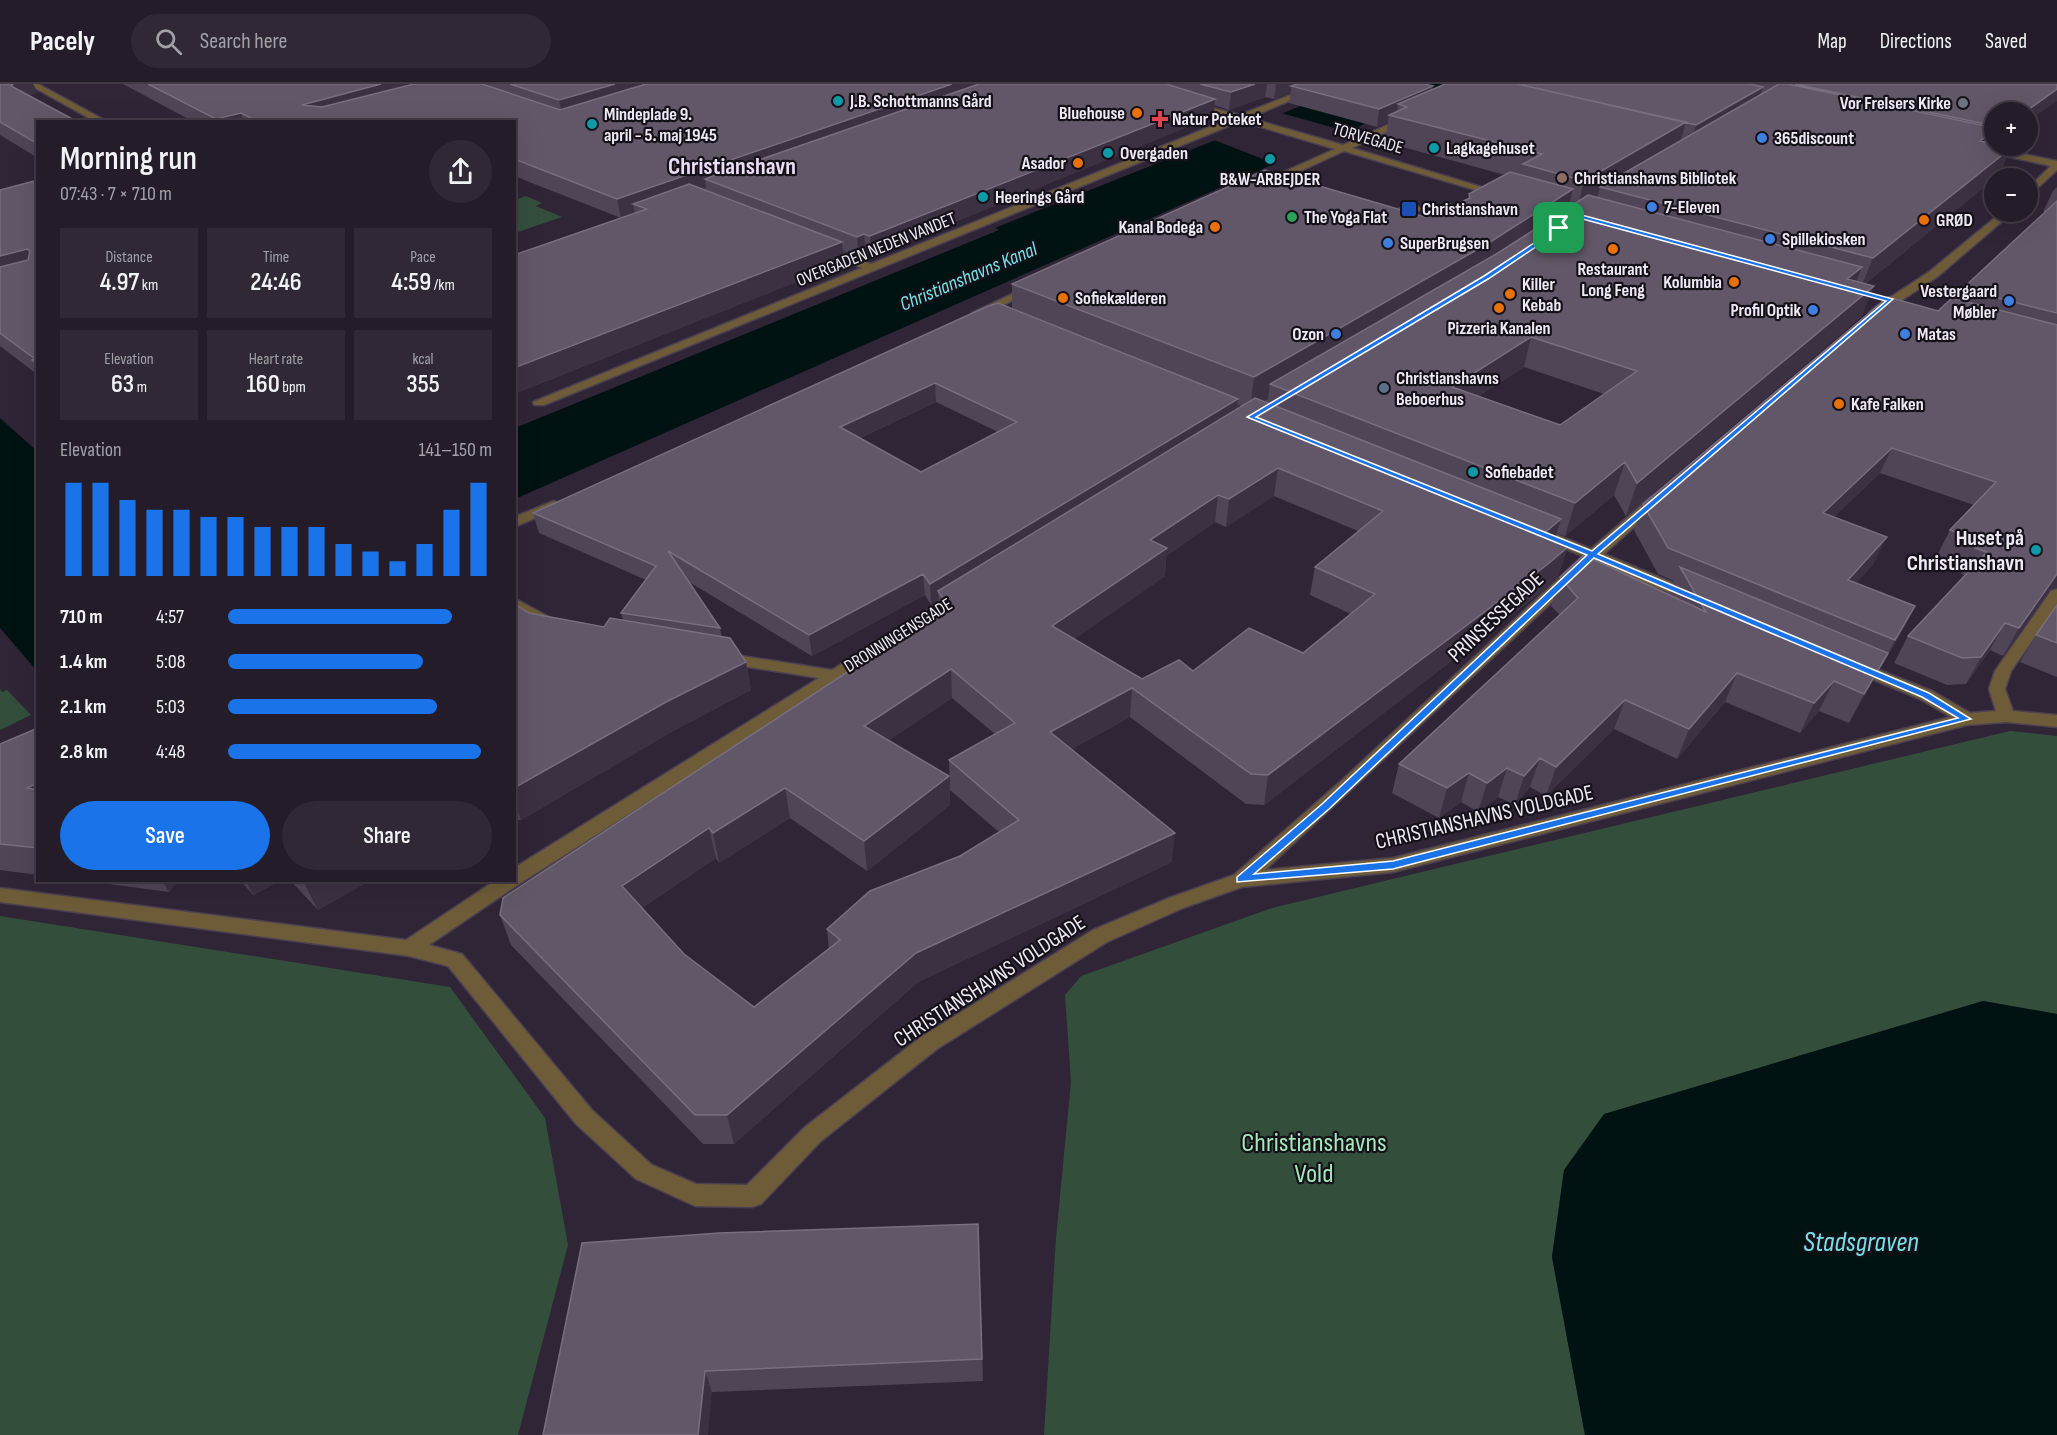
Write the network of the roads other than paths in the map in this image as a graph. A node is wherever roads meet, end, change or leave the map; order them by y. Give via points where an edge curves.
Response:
1 (32, 84) edge
2 (1325, 84) edge
3 (1187, 103) edge
4 (1423, 112) edge
5 (1244, 119) junction
6 (100, 120) edge
7 (1976, 147) edge
8 (1341, 149) junction
9 (2057, 165) edge
10 (2038, 184) edge
11 (1245, 192) edge
12 (1511, 197) edge
13 (1996, 222) edge
14 (808, 243) edge
15 (873, 268) junction
16 (1051, 280) edge
17 (1885, 299) junction
18 (1912, 306) edge
19 (986, 310) junction
20 (965, 319) edge
21 (1008, 319) edge
22 (1860, 326) edge
23 (539, 402) dead end
24 (1664, 494) edge
25 (568, 498) edge
26 (516, 522) edge
27 (1515, 523) edge
28 (1593, 555) junction
29 (975, 587) edge
30 (2057, 594) edge
31 (516, 604) edge
32 (1711, 604) edge
33 (569, 631) edge
34 (708, 655) edge
35 (1840, 659) edge
36 (833, 675) junction
37 (2006, 716) junction
38 (1967, 719) junction
39 (2057, 721) edge
40 (516, 873) edge
41 (1241, 880) junction
42 (503, 882) edge
43 (0, 895) edge
44 (409, 948) junction

1 - 6 street
2 - 5 street, OVERGADEN NEDEN VANDET
3 - 5 street, TORVEGADE
4 - 8 street
5 - 8 street, TORVEGADE
5 - 15 street, OVERGADEN NEDEN VANDET
7 - 9 street
8 - 11 street
8 - 12 street, TORVEGADE
9 - 10 street
13 - 17 street via 1919,286
14 - 15 street
15 - 23 street, OVERGADEN NEDEN VANDET
16 - 19 street
17 - 18 street
17 - 22 street
19 - 20 street
19 - 21 street
24 - 28 street, PRINSESSEGADE
25 - 26 street
27 - 28 street
28 - 32 street
28 - 41 street, PRINSESSEGADE
29 - 36 street, DRONNINGENSGADE
30 - 37 street via 2003,671 1997,689
31 - 33 street
34 - 36 street
35 - 38 street via 1926,695
36 - 40 street, DRONNINGENSGADE
37 - 38 street, CHRISTIANSHAVNS VOLDGADE
37 - 39 street, CHRISTIANSHAVNS VOLDGADE
38 - 41 street, CHRISTIANSHAVNS VOLDGADE via 1393,865
41 - 44 street, CHRISTIANSHAVNS VOLDGADE via 1100,936 949,1030 813,1134 752,1196 695,1195 644,1172 584,1117 455,960
42 - 44 street, DRONNINGENSGADE
43 - 44 street, CHRISTIANSHAVNS VOLDGADE

